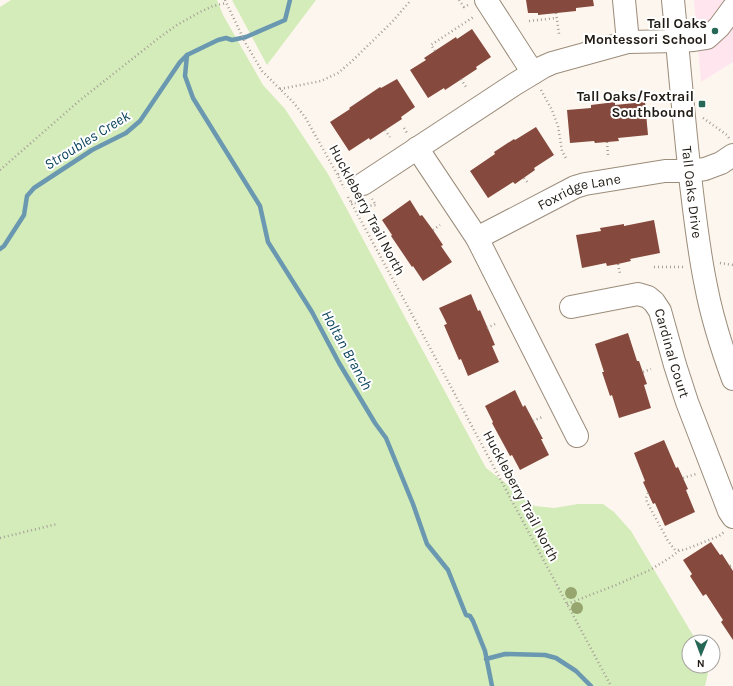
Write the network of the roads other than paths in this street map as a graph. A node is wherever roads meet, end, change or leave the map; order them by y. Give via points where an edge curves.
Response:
1 (624, 0) edge
2 (673, 0) edge
3 (480, 8) edge
4 (733, 8) edge
5 (677, 41) junction
6 (628, 42) junction
7 (533, 73) junction
8 (731, 146) edge
9 (417, 148) junction
10 (690, 171) junction
11 (363, 184) dead end
12 (477, 238) junction
13 (571, 307) dead end
14 (729, 357) edge
15 (733, 379) edge
16 (577, 436) dead end
17 (726, 482) edge
18 (733, 517) edge

1 - 6 street
2 - 5 street, Tall Oaks Drive
3 - 7 street
4 - 5 street via 707,38
5 - 6 street
5 - 10 street, Tall Oaks Drive
6 - 7 street via 552,63
7 - 9 street
8 - 10 street, Foxridge Lane via 721,163
9 - 11 street
9 - 12 street
10 - 12 street, Foxridge Lane via 665,171 585,184
10 - 14 street, Tall Oaks Drive via 706,286 713,316
12 - 16 street
13 - 17 street, Cardinal Court via 638,294 654,302 660,311 686,402
14 - 15 street, Tall Oaks Drive
17 - 18 street, Cardinal Court via 729,511

